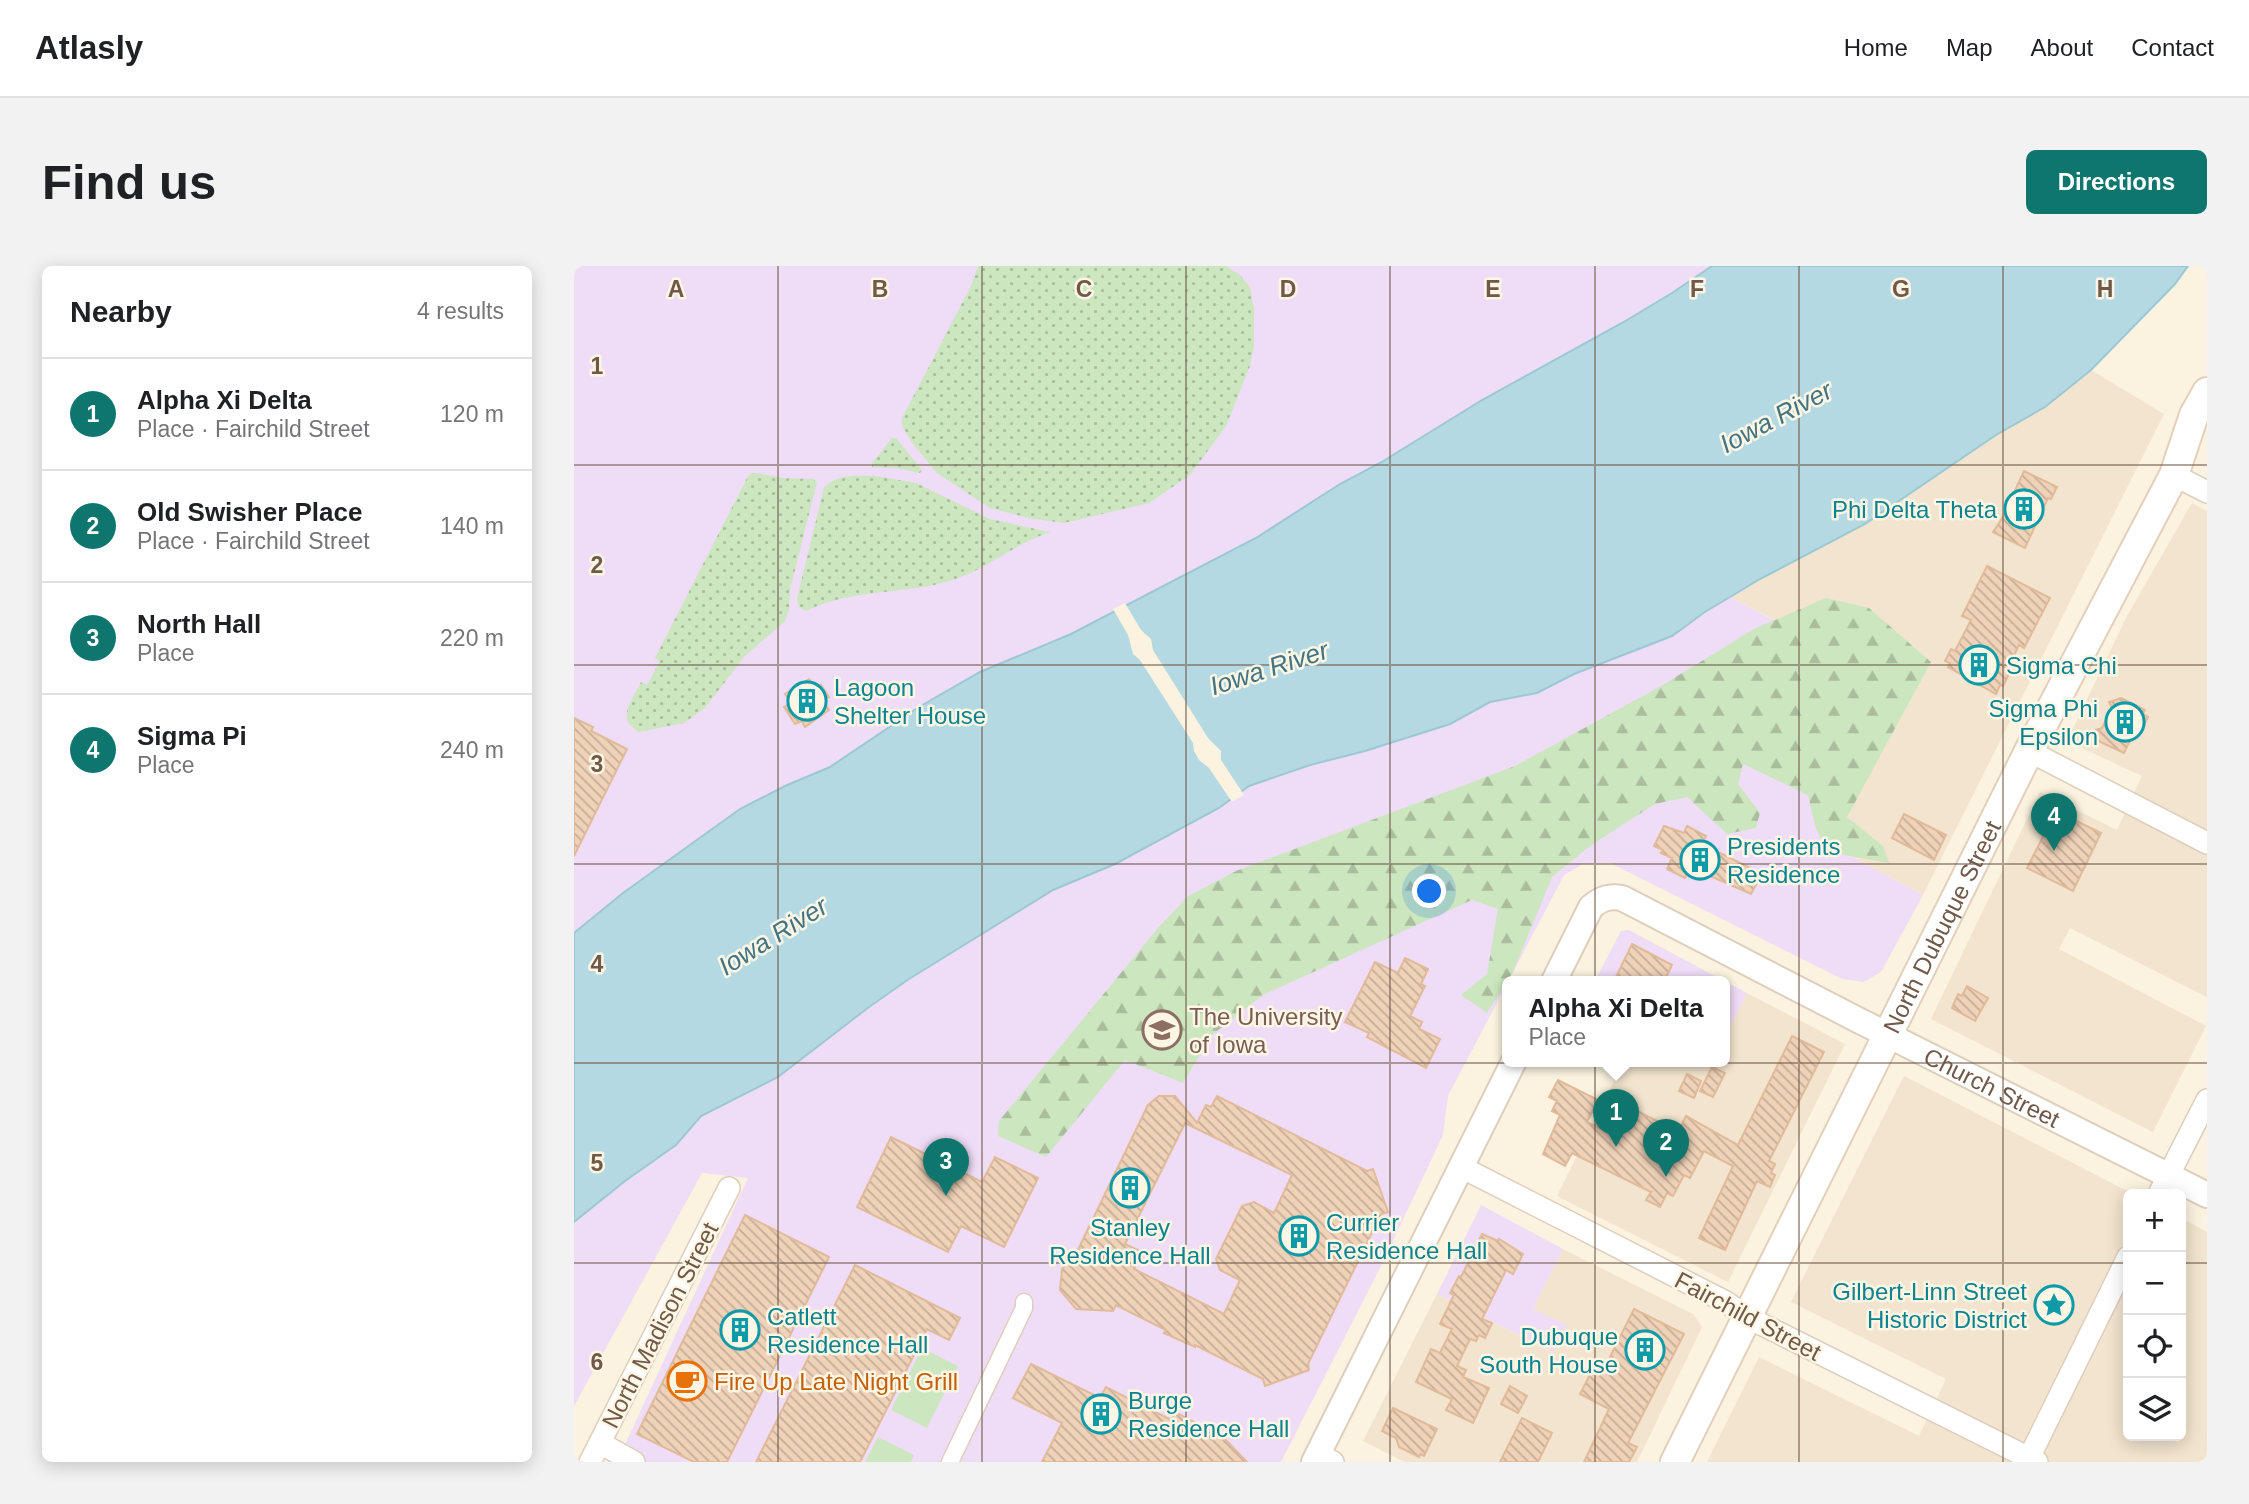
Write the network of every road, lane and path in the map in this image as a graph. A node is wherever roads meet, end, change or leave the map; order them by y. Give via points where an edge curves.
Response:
1 (2207, 392) edge
2 (2174, 475) junction
3 (2207, 492) edge
4 (2029, 751) junction
5 (2207, 843) edge
6 (1556, 976) edge
7 (1888, 1034) junction
8 (1511, 1067) edge
9 (2207, 1100) edge
10 (1461, 1167) junction
11 (2164, 1185) edge
12 (729, 1188) dead end
13 (2207, 1195) edge
14 (2123, 1268) edge
15 (1024, 1302) dead end
16 (1747, 1317) junction
17 (600, 1443) junction
18 (1322, 1459) edge
19 (2031, 1461) edge
20 (590, 1462) edge
21 (634, 1462) edge
22 (950, 1462) edge
23 (1675, 1462) edge

1 - 2 main road, North Dubuque Street via 2194,415
2 - 3 street
2 - 4 main road, North Dubuque Street
4 - 5 street
4 - 7 main road, North Dubuque Street
6 - 7 street, Church Street via 1591,907 1609,896 1622,898
7 - 11 street, Church Street
7 - 16 main road, North Dubuque Street
8 - 10 street
9 - 11 street
10 - 16 street, Fairchild Street via 1726,1302
10 - 18 street
11 - 13 street, Church Street
12 - 17 street, North Madison Street
14 - 19 street
15 - 22 street
16 - 19 street, Fairchild Street
16 - 23 main road, North Dubuque Street
17 - 20 street, North Madison Street
17 - 21 street

